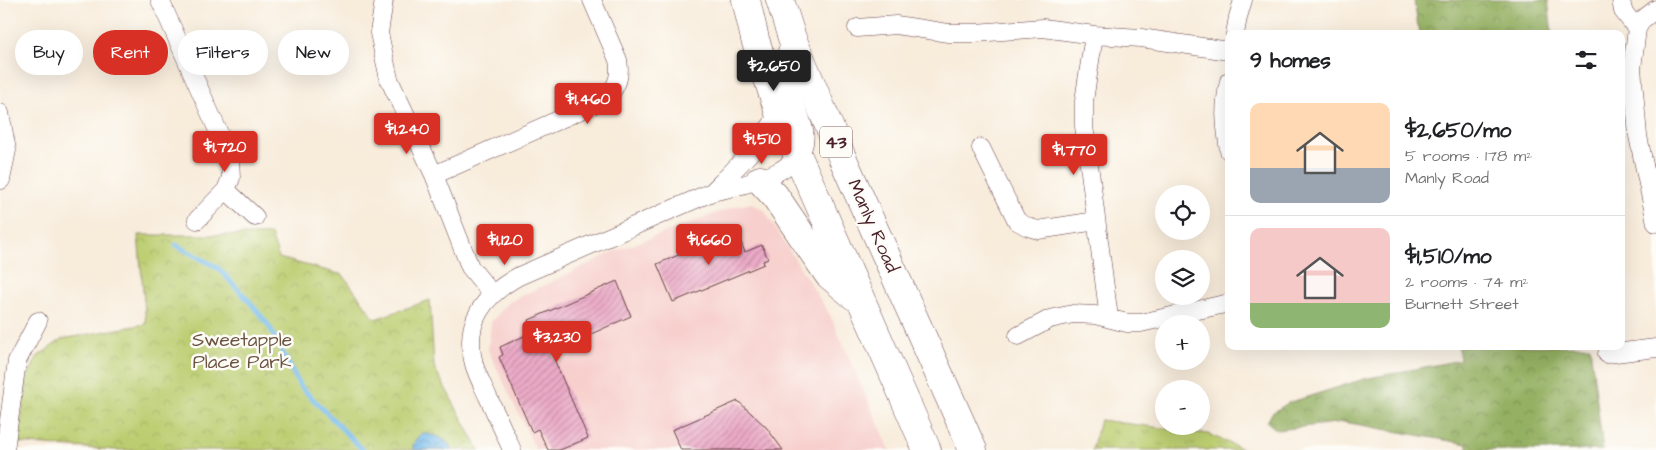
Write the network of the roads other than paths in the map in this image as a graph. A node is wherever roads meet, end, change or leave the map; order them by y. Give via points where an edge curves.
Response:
1 (160, 0) edge
2 (384, 0) edge
3 (592, 0) edge
4 (746, 0) edge
5 (780, 0) edge
6 (1243, 0) edge
7 (1621, 0) edge
8 (1656, 9) edge
9 (857, 28) dead end
10 (1637, 29) junction
11 (1236, 30) edge
12 (1094, 35) junction
13 (792, 38) junction
14 (1225, 50) edge
15 (1225, 97) edge
16 (0, 113) edge
17 (779, 113) junction
18 (1225, 123) edge
19 (981, 148) dead end
20 (797, 158) junction
21 (434, 175) junction
22 (1, 180) edge
23 (760, 180) junction
24 (226, 190) junction
25 (712, 192) junction
26 (255, 217) dead end
27 (197, 220) dead end
28 (1096, 221) junction
29 (1656, 223) edge
30 (492, 294) junction
31 (860, 301) junction
32 (1225, 304) edge
33 (1109, 318) junction
34 (38, 321) dead end
35 (1018, 336) dead end
36 (1656, 348) edge
37 (1607, 354) dead end
38 (5, 450) edge
39 (512, 450) edge
40 (927, 450) edge
41 (973, 450) edge

1 - 24 street via 230,158 231,178
2 - 21 street via 379,33 389,79
3 - 21 street via 620,70 618,84 608,98
4 - 17 main road, 43
5 - 13 main road, Manly Road / 43
6 - 11 street
7 - 10 street via 1623,11
8 - 10 street via 1642,20
9 - 12 street via 896,25 966,33 1043,28
10 - 29 street via 1632,68 1638,136
12 - 14 street via 1141,38
12 - 28 street via 1084,126
13 - 20 street via 783,66 804,129 805,140
13 - 41 main road, Manly Road / 43
15 - 18 street
16 - 22 street via 7,150
17 - 20 main road, 43
17 - 25 street via 755,149
19 - 28 street via 1017,222 1038,230
20 - 23 street
20 - 31 main road, 43
21 - 30 street via 470,267
23 - 25 street
23 - 31 main road via 775,196 828,274
24 - 26 street
24 - 27 street
25 - 30 street via 519,276
28 - 33 street
30 - 39 street via 479,310 472,328 471,347 474,366
31 - 40 main road, 43
32 - 33 street via 1141,323
33 - 35 street via 1073,314 1050,318
34 - 38 street via 17,361
36 - 37 street

